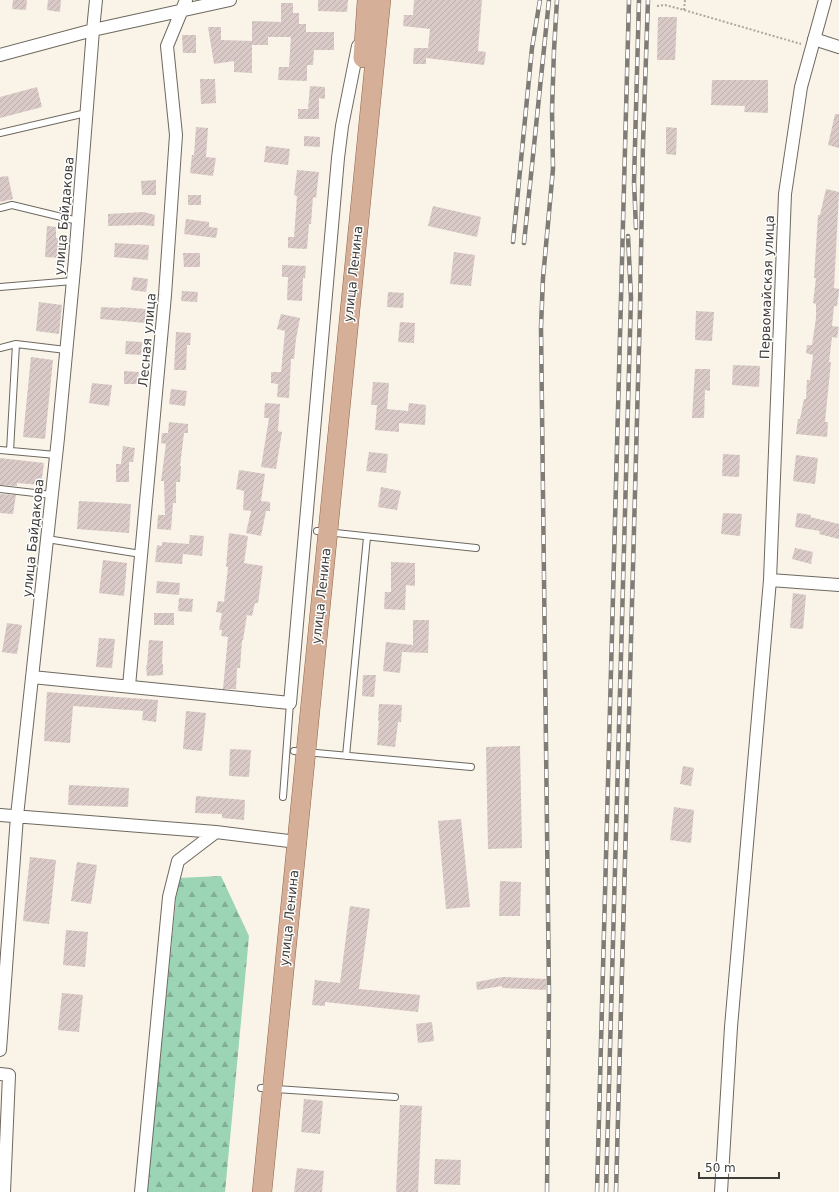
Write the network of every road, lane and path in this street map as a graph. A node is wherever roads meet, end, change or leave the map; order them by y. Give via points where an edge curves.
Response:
1 (96, 0) edge
2 (230, 0) edge
3 (685, 0) edge
4 (825, 0) edge
5 (372, 2) edge
6 (183, 5) edge
7 (657, 6) dead end
8 (684, 10) junction
9 (93, 30) junction
10 (813, 43) junction
11 (839, 47) edge
12 (0, 55) edge
13 (86, 113) junction
14 (0, 133) edge
15 (0, 208) edge
16 (78, 220) junction
17 (73, 281) junction
18 (0, 287) edge
19 (16, 344) junction
20 (0, 348) edge
21 (66, 350) junction
22 (0, 450) edge
23 (10, 451) junction
24 (56, 455) junction
25 (0, 489) edge
26 (52, 495) junction
27 (322, 531) junction
28 (367, 537) junction
29 (47, 539) junction
30 (476, 548) dead end
31 (141, 554) junction
32 (770, 580) junction
33 (839, 585) edge
34 (32, 677) junction
35 (129, 686) junction
36 (290, 703) junction
37 (300, 751) junction
38 (346, 756) junction
39 (471, 767) dead end
40 (283, 797) dead end
41 (0, 815) edge
42 (17, 816) junction
43 (216, 832) junction
44 (290, 842) junction
45 (0, 1050) edge
46 (0, 1074) edge
47 (267, 1088) junction
48 (395, 1097) dead end
49 (4, 1192) edge
50 (140, 1192) edge
51 (250, 1192) edge
52 (262, 1192) edge
53 (721, 1192) edge

1 - 9 street, улица Байдакова
2 - 6 street
3 - 8 path
4 - 10 street, Первомайская улица
5 - 27 main road, улица Ленина
5 - 36 street, улица Ленина via 362,24 342,126
6 - 9 street
6 - 31 street, Лесная улица via 167,46 176,135 165,295
7 - 8 path via 665,5
8 - 10 path
9 - 12 street
9 - 13 street, улица Байдакова
10 - 11 street
10 - 32 street, Первомайская улица via 801,87 785,194
13 - 14 lane
13 - 16 street, улица Байдакова
15 - 16 lane via 12,205
16 - 17 street, улица Байдакова
17 - 18 lane
17 - 21 street, улица Байдакова
19 - 20 lane
19 - 21 lane
19 - 23 lane
21 - 24 street, улица Байдакова
22 - 23 lane
23 - 24 lane
24 - 26 street, улица Байдакова
25 - 26 lane
26 - 29 street, улица Байдакова
27 - 28 lane
27 - 37 main road, улица Ленина
28 - 30 lane
28 - 38 lane
29 - 31 lane
29 - 34 street, улица Байдакова
31 - 35 street, Лесная улица
32 - 33 street
32 - 53 street, Первомайская улица via 731,1027
34 - 35 street
34 - 42 street, улица Байдакова
35 - 36 street
36 - 40 lane
37 - 38 lane
37 - 44 main road, улица Ленина
38 - 39 lane
41 - 42 street
42 - 43 street
42 - 45 street, улица Байдакова
43 - 44 street
43 - 50 street via 178,861 169,897
44 - 47 main road, улица Ленина
46 - 49 street via 9,1075
47 - 48 lane
47 - 51 main road, улица Ленина
47 - 52 main road, улица Ленина

